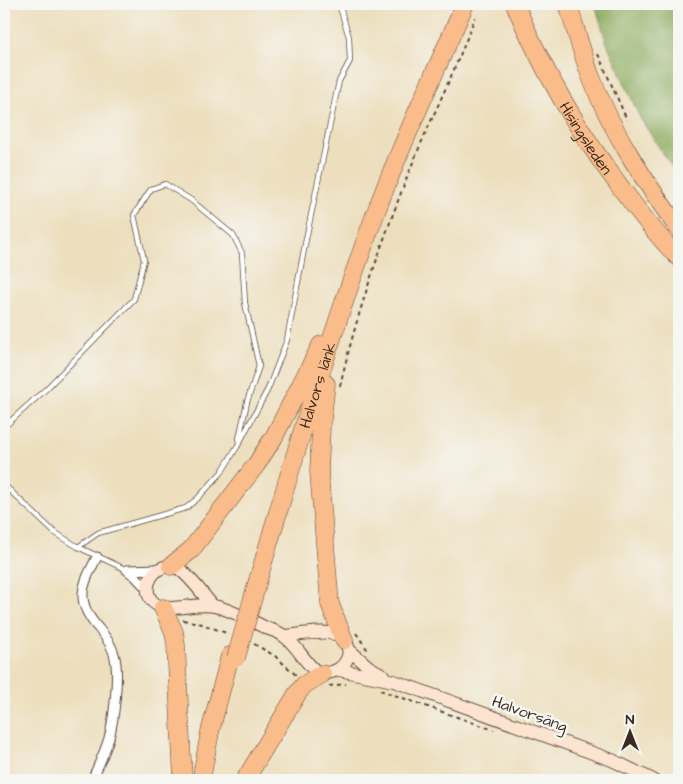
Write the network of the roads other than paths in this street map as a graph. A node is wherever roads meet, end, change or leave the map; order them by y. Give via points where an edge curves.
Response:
1 (339, 4) edge
2 (454, 4) edge
3 (516, 4) edge
4 (568, 4) edge
5 (471, 8) edge
6 (679, 230) edge
7 (679, 258) edge
8 (336, 329) junction
9 (323, 342) junction
10 (4, 427) edge
11 (237, 447) junction
12 (4, 485) edge
13 (78, 547) junction
14 (97, 557) junction
15 (165, 567) junction
16 (127, 570) junction
17 (254, 579) junction
18 (148, 590) junction
19 (213, 606) junction
20 (167, 614) junction
21 (284, 636) junction
22 (348, 639) junction
23 (233, 657) junction
24 (328, 677) junction
25 (394, 681) junction
26 (92, 780) edge
27 (183, 780) edge
28 (201, 780) edge
29 (208, 780) edge
30 (245, 780) edge
31 (653, 780) edge

1 - 11 lane via 349,36 350,61 339,81 287,340 268,389
2 - 9 highway, Halvors länk via 368,212
3 - 7 highway, Hisingsleden via 558,95 592,150
4 - 6 highway, Hisingsleden via 592,78 608,113 649,188
5 - 8 highway, Halvors länk via 395,163
8 - 17 highway, Halvors länk
8 - 22 highway via 321,427 319,472 330,604 334,618
9 - 15 highway via 256,465 191,550
9 - 17 highway, Halvors länk
10 - 11 lane via 134,299 144,260 134,214 151,189 165,184 191,200 233,235 242,253 245,303 259,366
11 - 13 lane via 220,473 186,508 98,533
12 - 13 lane via 54,532
13 - 14 lane
14 - 16 lane
14 - 26 street via 84,586 82,601 89,618 108,641 115,657 116,688 109,738
15 - 16 street
15 - 18 street via 150,577
15 - 19 street, Halvorsäng via 184,573
16 - 18 street
17 - 23 highway, Halvors länk
18 - 20 street via 155,604
19 - 20 street, Halvorsäng
19 - 21 street, Halvorsäng
20 - 27 highway via 174,632 178,665
21 - 22 street, Halvorsäng via 325,633
21 - 24 street, Halvorsäng via 312,668
22 - 24 street via 346,663
22 - 25 street, Halvorsäng via 369,667
23 - 28 highway, Halvors länk via 210,732
23 - 29 highway, Halvors länk
24 - 25 street, Halvorsäng
24 - 30 highway via 304,685
25 - 31 street, Halvorsäng via 612,760

